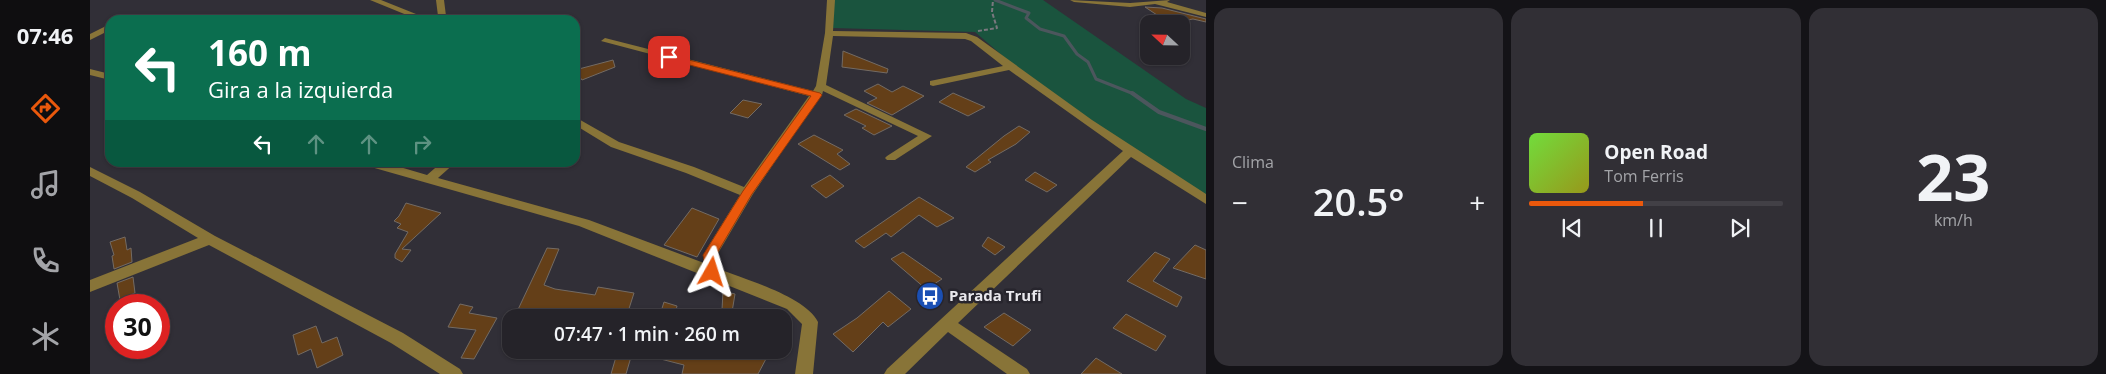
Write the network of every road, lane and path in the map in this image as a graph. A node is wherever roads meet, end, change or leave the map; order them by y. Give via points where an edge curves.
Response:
1 (374, 0) edge
2 (440, 0) edge
3 (831, 0) edge
4 (993, 0) edge
5 (1074, 0) edge
6 (1166, 0) edge
7 (1157, 2) junction
8 (414, 15) edge
9 (442, 15) edge
10 (1206, 15) edge
11 (105, 30) edge
12 (829, 33) junction
13 (966, 36) junction
14 (90, 37) edge
15 (605, 41) dead end
16 (1010, 67) junction
17 (90, 72) edge
18 (105, 76) edge
19 (933, 83) dead end
20 (819, 91) junction
21 (580, 124) edge
22 (1130, 152) junction
23 (891, 158) dead end
24 (386, 167) edge
25 (444, 167) edge
26 (90, 171) edge
27 (429, 179) junction
28 (747, 193) junction
29 (1206, 200) edge
30 (210, 239) junction
31 (712, 272) junction
32 (90, 286) edge
33 (948, 324) junction
34 (454, 374) edge
35 (804, 374) edge
36 (893, 374) edge
37 (1021, 374) edge

1 - 8 street
2 - 9 street
3 - 12 street
4 - 13 path via 992,12 997,28 982,29
5 - 7 street via 1130,5
6 - 7 street
7 - 10 street
11 - 14 street
12 - 13 street
12 - 20 street
13 - 16 street
15 - 20 street
16 - 19 street
16 - 22 street
17 - 18 street
20 - 23 street via 926,136
20 - 28 street
21 - 28 street via 591,134 624,149
22 - 29 street
22 - 33 street
24 - 27 street
25 - 27 street
26 - 30 street
27 - 31 street via 584,223
28 - 31 street via 710,255
30 - 32 street
30 - 34 street via 397,338
31 - 35 street via 792,305 810,322
33 - 36 street
33 - 37 street

